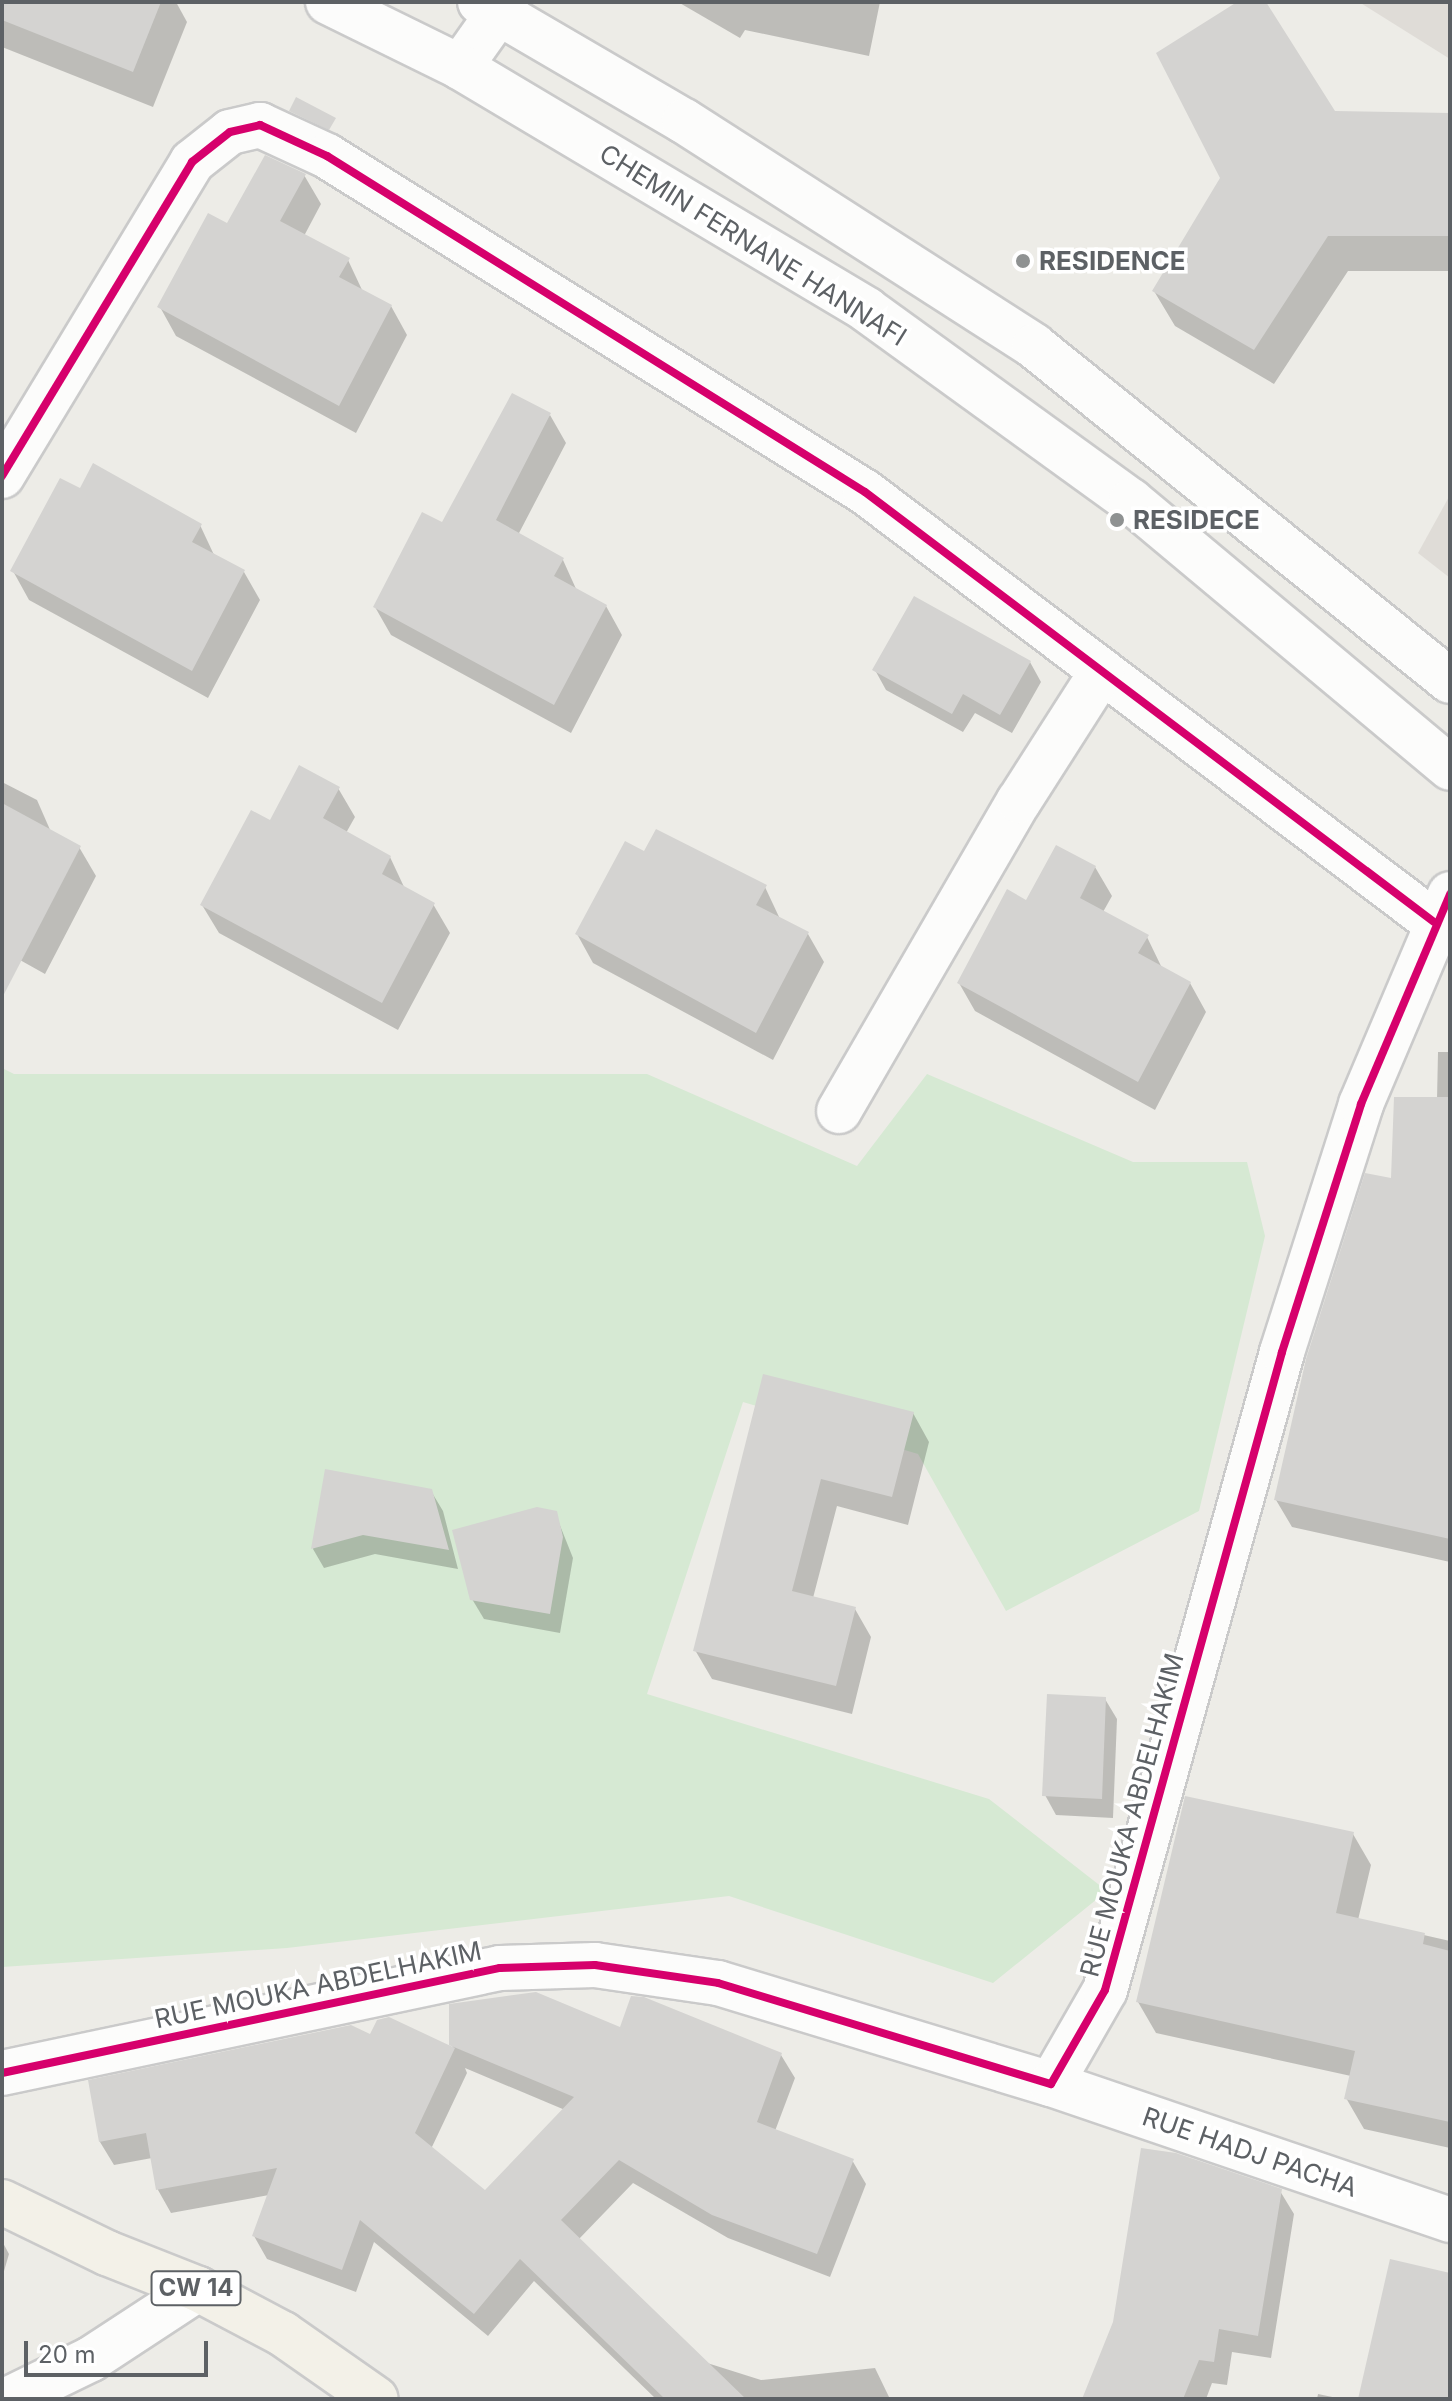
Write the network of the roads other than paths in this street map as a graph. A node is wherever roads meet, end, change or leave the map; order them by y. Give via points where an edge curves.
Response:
1 (328, 2) edge
2 (495, 6) edge
3 (460, 67) junction
4 (2, 476) edge
5 (1102, 671) junction
6 (1450, 681) edge
7 (1450, 768) edge
8 (1442, 908) edge
9 (839, 1111) dead end
10 (2, 2073) edge
11 (1051, 2084) junction
12 (2, 2202) edge
13 (1450, 2220) edge
14 (198, 2289) junction
15 (9, 2399) edge
16 (376, 2399) edge

1 - 3 street, CHEMIN FERNANE HANNAFI
2 - 3 street
2 - 6 street via 1034,346
3 - 7 street, CHEMIN FERNANE HANNAFI via 867,310 1131,501
4 - 5 street via 192,162 230,132 260,125 327,156 865,492
5 - 8 street
5 - 9 street via 1019,801
8 - 11 street, RUE MOUKA ABDELHAKIM via 1361,1104 1282,1352 1105,1990
10 - 11 street, RUE MOUKA ABDELHAKIM via 500,1968 595,1965 718,1983
11 - 13 street, RUE HADJ PACHA
12 - 14 main road, CW 14 via 107,2253
14 - 15 street via 91,2359
14 - 16 main road, CW 14 via 283,2334

